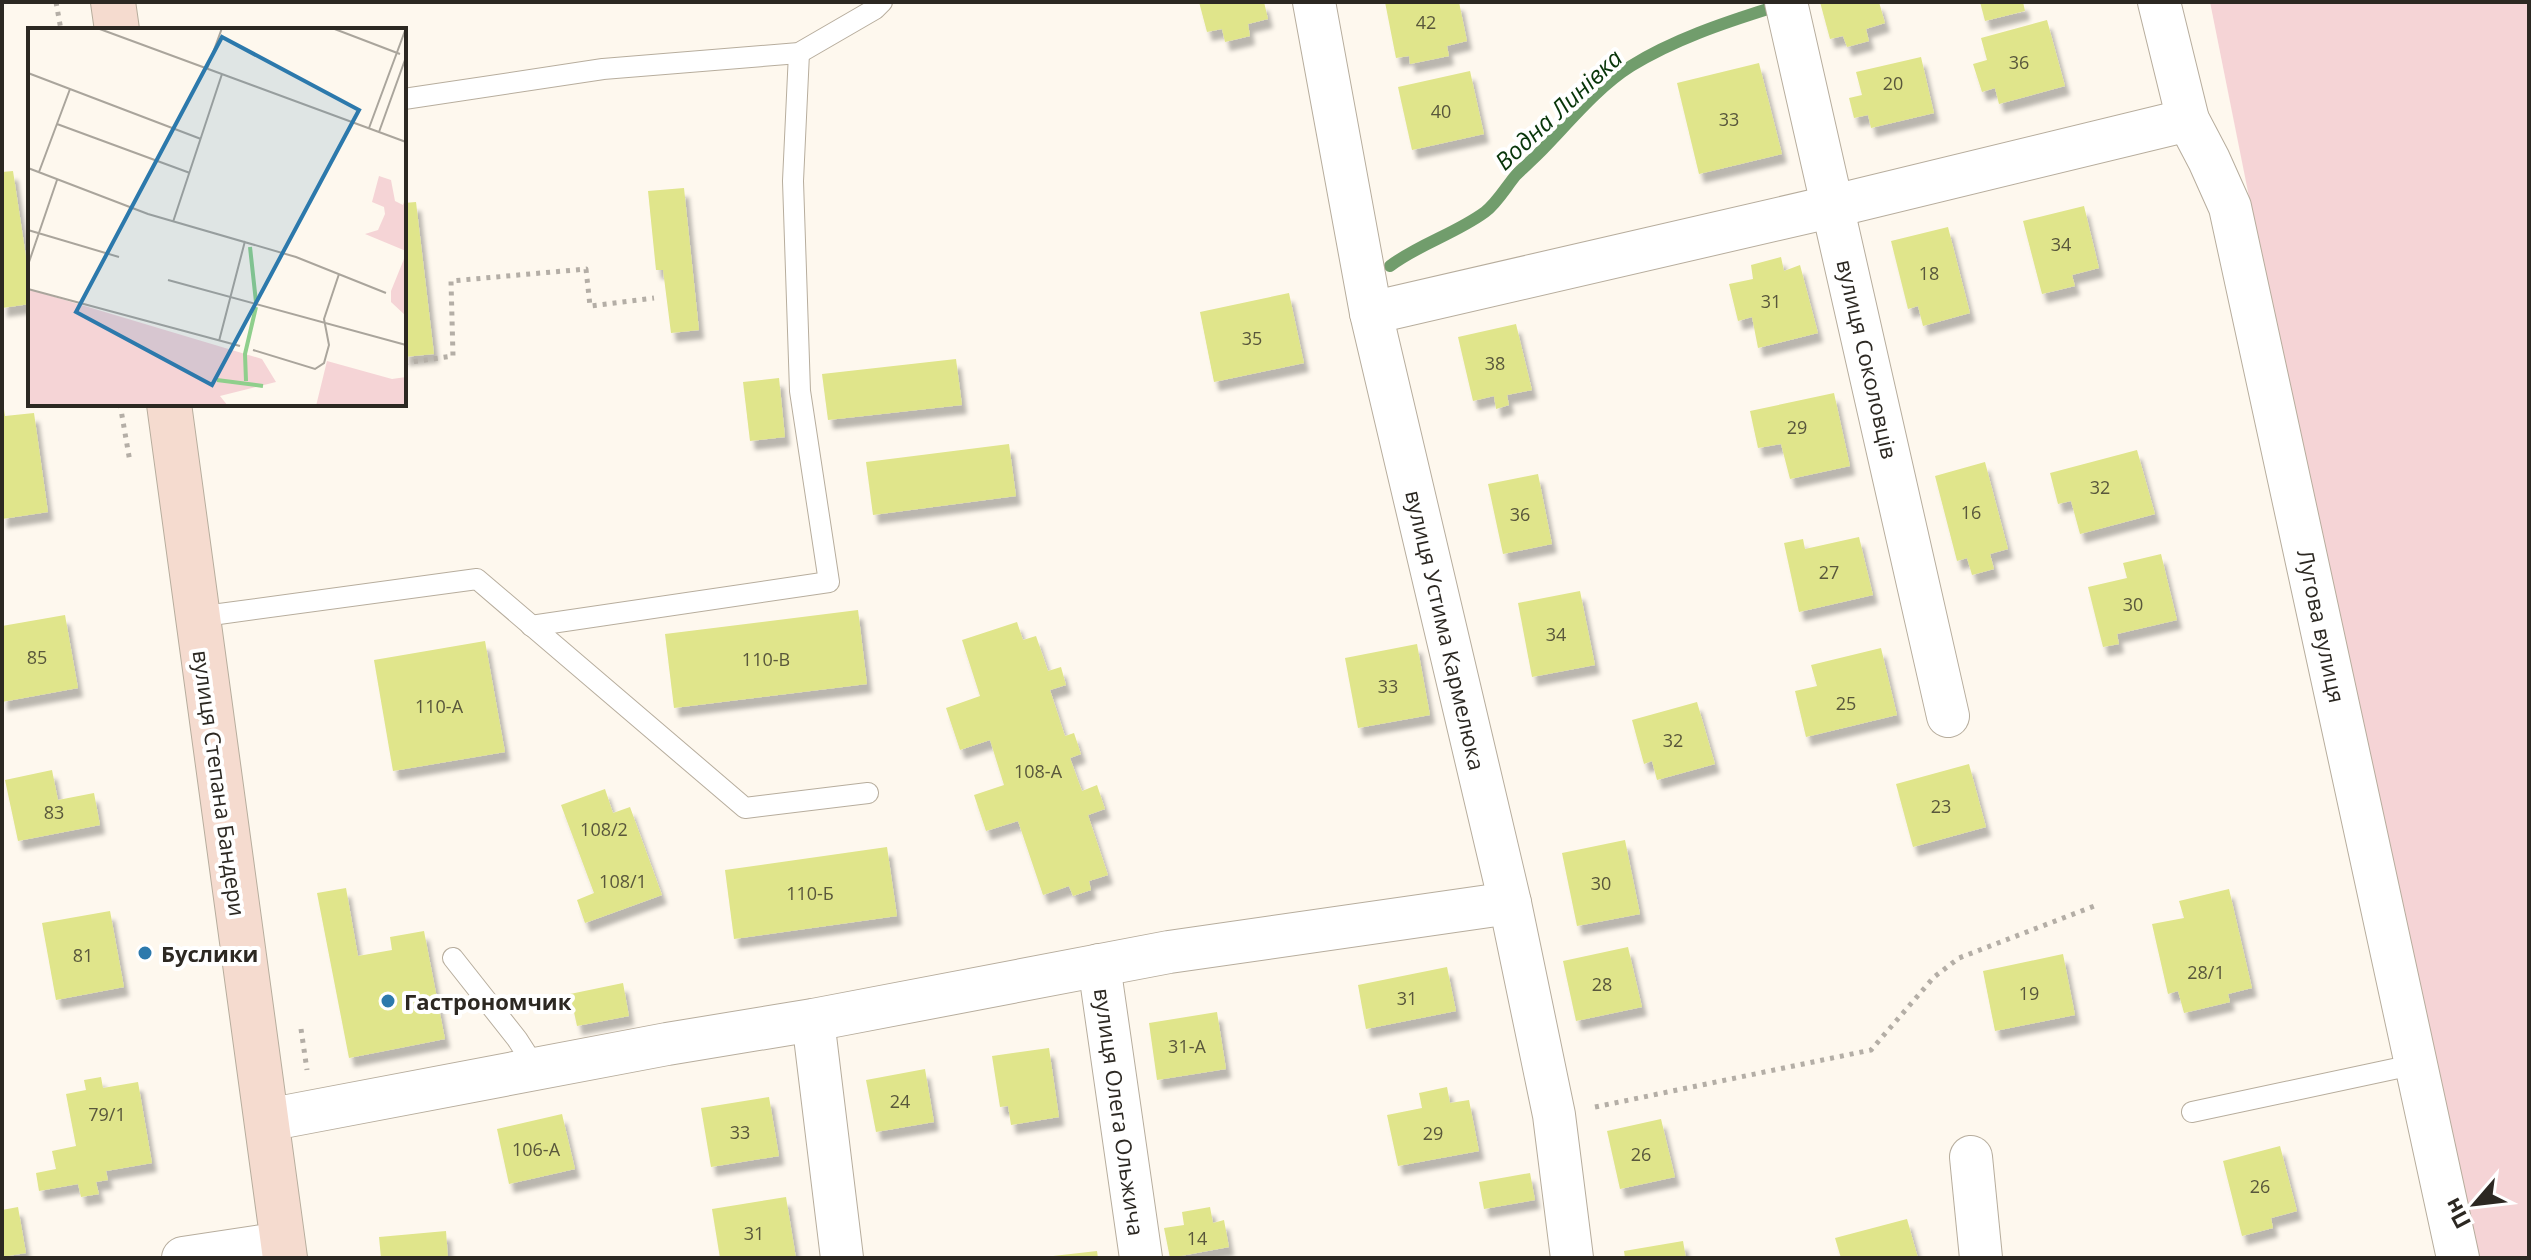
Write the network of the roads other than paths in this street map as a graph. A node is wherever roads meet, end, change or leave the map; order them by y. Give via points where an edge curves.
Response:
1 (113, 2) edge
2 (882, 2) edge
3 (1314, 2) edge
4 (1786, 2) edge
5 (2159, 2) edge
6 (117, 28) edge
7 (799, 53) junction
8 (406, 99) edge
9 (2188, 120) junction
10 (1834, 206) junction
11 (1371, 313) junction
12 (169, 406) edge
13 (197, 617) junction
14 (531, 626) junction
15 (1948, 716) dead end
16 (868, 793) dead end
17 (1510, 903) junction
18 (453, 958) dead end
19 (1099, 965) junction
20 (813, 1020) junction
21 (2417, 1064) junction
22 (537, 1070) junction
23 (2192, 1112) dead end
24 (267, 1120) junction
25 (1971, 1157) dead end
26 (284, 1250) edge
27 (183, 1258) edge
28 (842, 1258) edge
29 (1141, 1258) edge
30 (1572, 1258) edge
31 (1981, 1258) edge
32 (2458, 1258) edge

1 - 6 street
2 - 7 lane
3 - 11 street, вулиця Устима Кармелюка
4 - 10 street, вулиця Соколовців
5 - 9 street, Лугова вулиця
7 - 8 lane via 603,69
7 - 14 lane via 793,181 800,391 829,582
9 - 10 street
9 - 21 street, Лугова вулиця via 2230,207
10 - 11 street
10 - 15 street, вулиця Соколовців
11 - 17 street, вулиця Устима Кармелюка
12 - 13 street, вулиця Степана Бандери
13 - 14 lane via 477,579
13 - 24 street, вулиця Степана Бандери
14 - 16 lane via 745,808
17 - 19 street
17 - 30 street, вулиця Устима Кармелюка via 1554,1115
18 - 22 lane
19 - 20 street
19 - 29 street, вулиця Олега Ольжича
20 - 22 street
20 - 28 street
21 - 23 lane
21 - 32 street, Лугова вулиця
22 - 24 street
24 - 26 street, вулиця Степана Бандери
25 - 31 street
26 - 27 street

